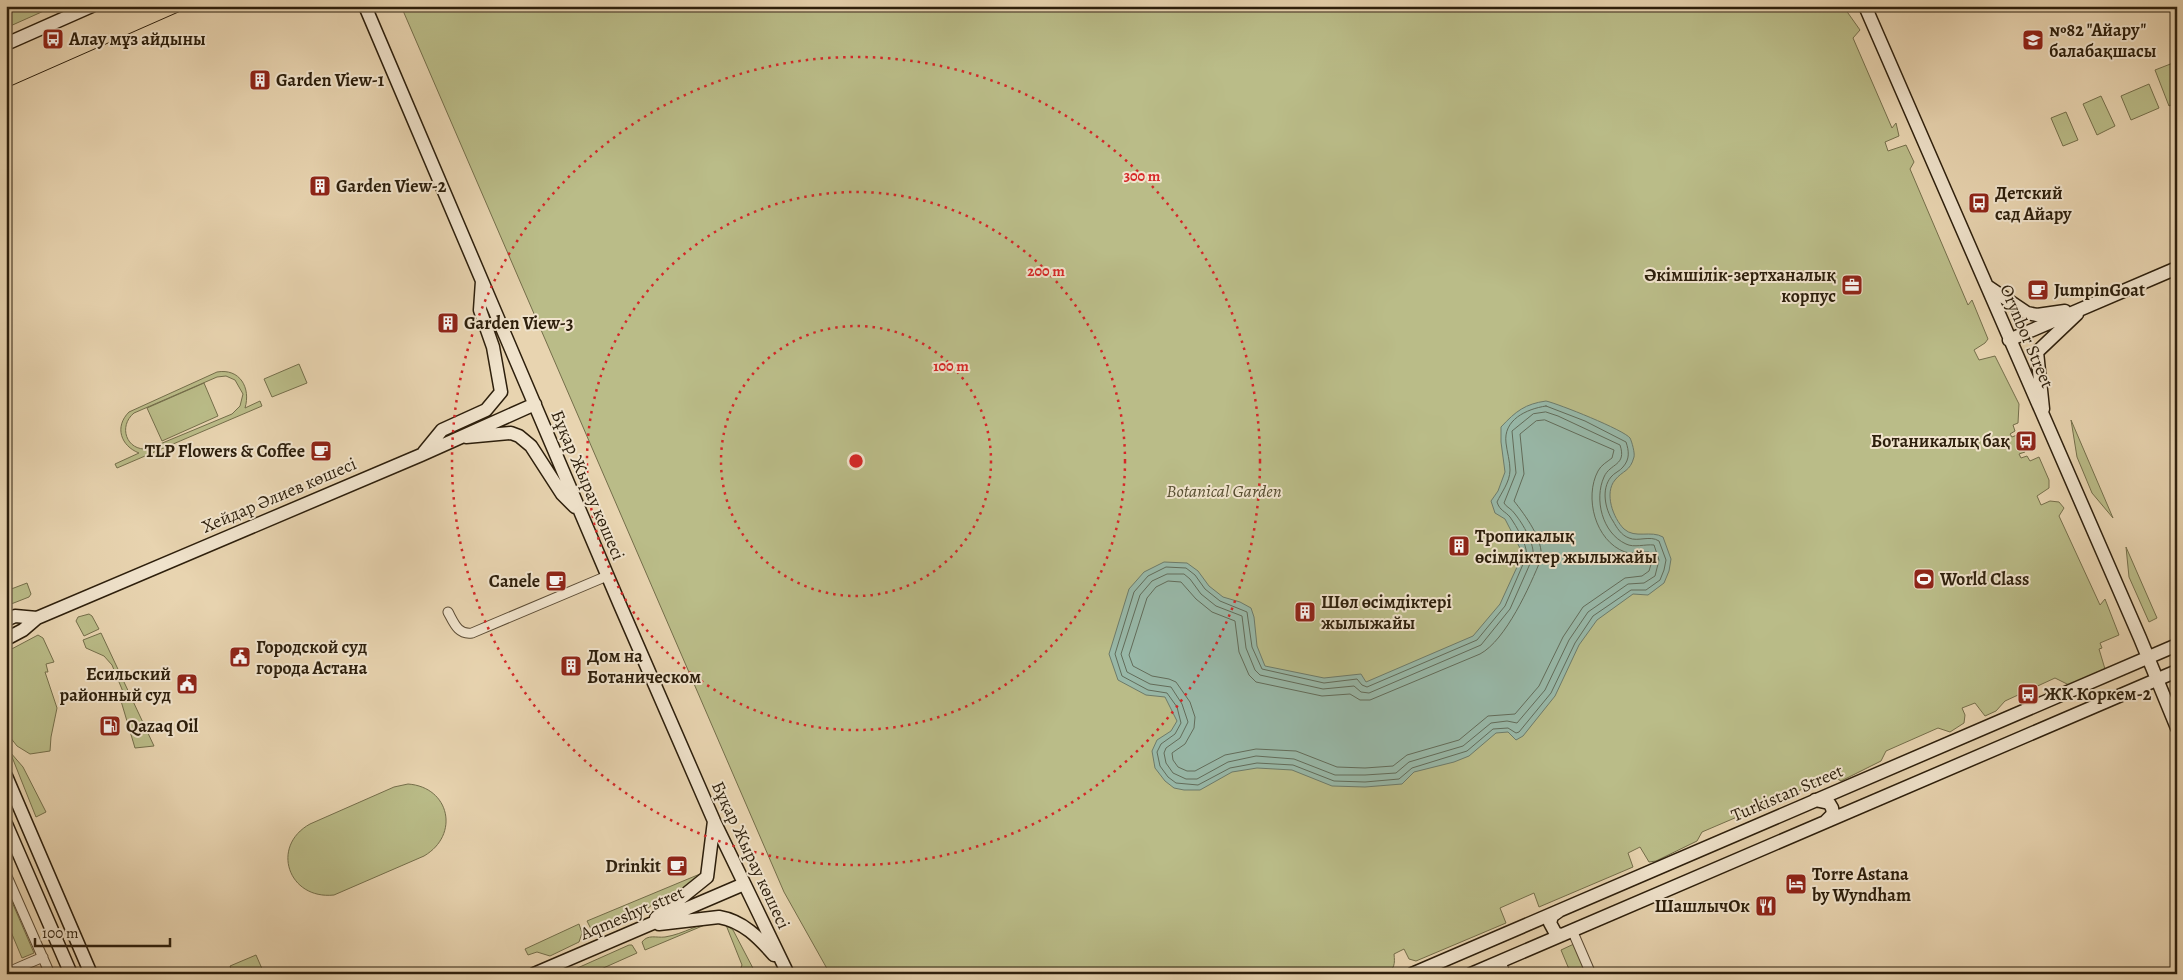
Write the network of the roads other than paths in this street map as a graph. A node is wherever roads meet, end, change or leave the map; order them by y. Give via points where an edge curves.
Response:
1 (92, 6) edge
2 (365, 6) edge
3 (1865, 6) edge
4 (6, 44) edge
5 (2177, 268) edge
6 (482, 278) junction
7 (1987, 286) junction
8 (2082, 308) junction
9 (2009, 340) junction
10 (534, 404) junction
11 (2044, 420) junction
12 (460, 437) junction
13 (421, 455) junction
14 (580, 512) junction
15 (607, 576) junction
16 (448, 612) dead end
17 (9, 618) edge
18 (37, 618) junction
19 (23, 630) junction
20 (6, 639) edge
21 (2177, 645) edge
22 (6, 646) edge
23 (2147, 658) junction
24 (2177, 671) edge
25 (2156, 679) junction
26 (2177, 728) edge
27 (1877, 774) junction
28 (6, 776) edge
29 (1890, 794) junction
30 (1816, 800) junction
31 (714, 821) junction
32 (1826, 821) junction
33 (6, 824) edge
34 (6, 874) edge
35 (744, 884) junction
36 (1562, 910) junction
37 (646, 926) junction
38 (1567, 932) junction
39 (1500, 936) junction
40 (43, 957) junction
41 (1500, 961) junction
42 (787, 970) edge
43 (6, 973) edge
44 (50, 974) edge
45 (70, 974) edge
46 (91, 974) edge
47 (534, 974) edge
48 (1412, 974) edge
49 (1470, 974) edge
50 (1506, 974) edge
51 (1591, 974) edge

1 - 4 street
2 - 6 street, Бұқар Жырау көшесі
3 - 7 street, Orynbor Street
5 - 8 street
6 - 10 street, Бұқар Жырау көшесі
6 - 13 street via 480,310 495,355 501,392 486,410 442,430
7 - 8 street via 2027,314
7 - 9 street, Orynbor Street
8 - 9 street
8 - 11 street via 2037,352
9 - 11 street, Orynbor Street
10 - 12 street, Хейдар Әлиев көшесі
10 - 14 street, Бұқар Жырау көшесі
11 - 23 street, Orynbor Street
12 - 13 street, Хейдар Әлиев көшесі
12 - 14 street via 511,433 519,436 532,446 562,494
13 - 18 street, Хейдар Әлиев көшесі
14 - 15 street, Бұқар Жырау көшесі
15 - 16 street via 472,633 458,630
15 - 31 street, Бұқар Жырау көшесі
17 - 18 street, Хейдар Әлиев көшесі
18 - 19 street, Хейдар Әлиев көшесі
19 - 20 street, Хейдар Әлиев көшесі
19 - 22 street
21 - 23 street, Turkistan Street
23 - 25 street, Orynbor Street
23 - 27 street, Turkistan Street
24 - 25 street
25 - 26 street
25 - 29 street
27 - 29 street via 1871,779 1872,790 1878,794
27 - 30 street, Turkistan Street
28 - 46 street
29 - 32 street
30 - 32 street via 1829,803 1832,808 1833,814
30 - 36 street, Turkistan Street
31 - 35 street, Бұқар Жырау көшесі
31 - 37 street via 707,877
32 - 38 street
33 - 45 street
34 - 40 street
35 - 37 street, Aqmeshyt stret
35 - 42 street, Бұқар Жырау көшесі
36 - 38 street via 1552,916 1550,923 1556,934
36 - 39 street, Turkistan Street
37 - 42 street via 726,918 758,936
37 - 47 street, Aqmeshyt stret
38 - 41 street
38 - 51 street
39 - 41 street via 1511,939 1514,945
39 - 48 street, Turkistan Street
40 - 43 street
40 - 44 street
41 - 49 street
41 - 50 street

